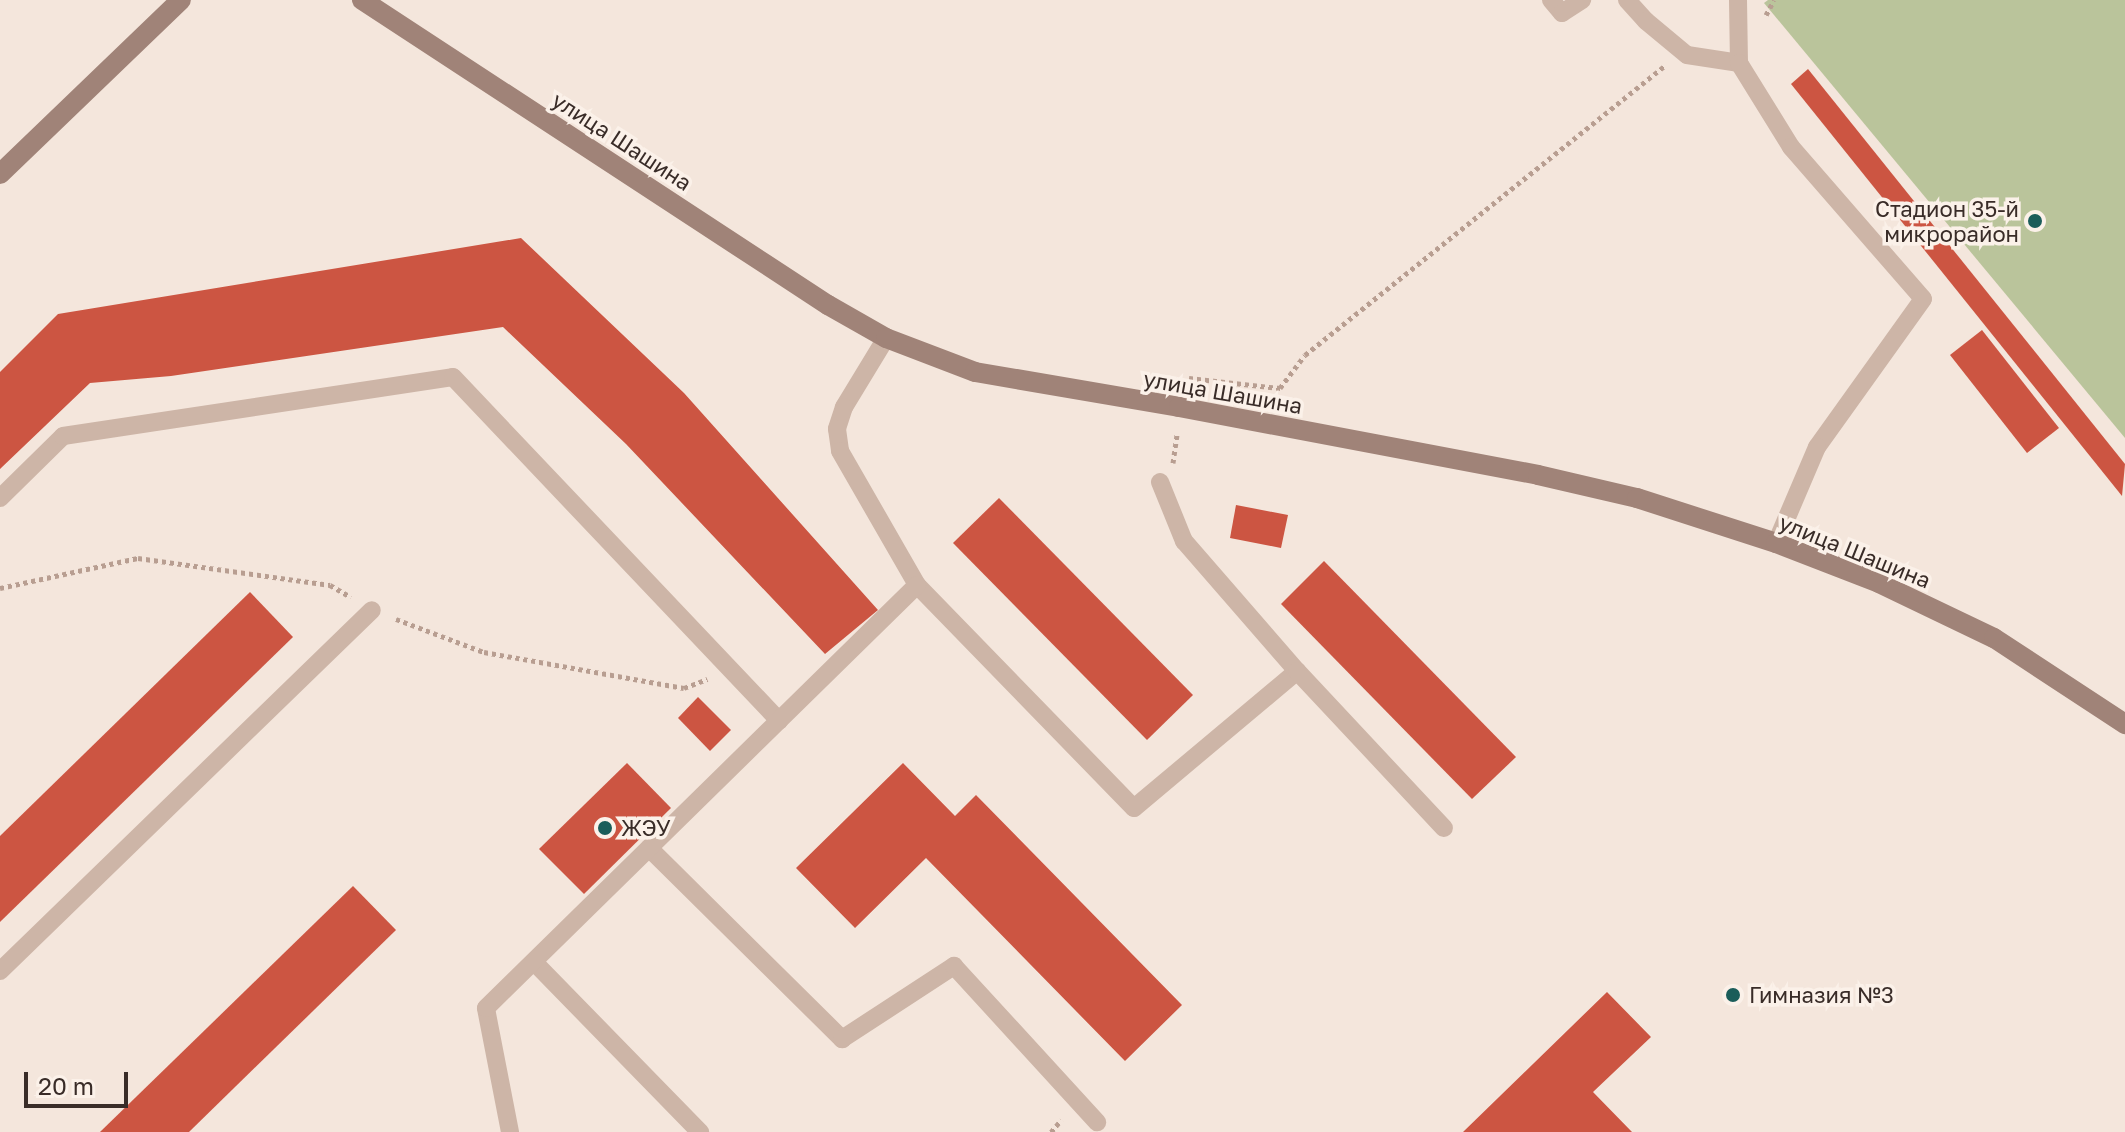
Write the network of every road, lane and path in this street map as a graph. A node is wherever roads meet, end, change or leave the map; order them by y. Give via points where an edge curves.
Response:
1 (181, 0) edge
2 (362, 0) edge
3 (1551, 0) edge
4 (1582, 0) edge
5 (1627, 0) edge
6 (1738, 0) edge
7 (1774, 0) edge
8 (1675, 57) dead end
9 (1739, 63) junction
10 (0, 174) edge
11 (886, 338) junction
12 (1179, 407) junction
13 (1166, 475) joint
14 (0, 498) edge
15 (1776, 543) junction
16 (917, 585) junction
17 (372, 610) dead end
18 (1297, 671) junction
19 (779, 721) junction
20 (2125, 724) edge
21 (1444, 828) dead end
22 (649, 848) junction
23 (534, 962) junction
24 (0, 971) edge
25 (1097, 1122) dead end
26 (510, 1132) edge
27 (700, 1132) edge

1 - 10 street
2 - 11 street, улица Шашина
3 - 4 lane via 1562,13
5 - 9 lane via 1687,55
6 - 9 lane
7 - 9 path
8 - 12 path via 1305,355 1280,388 1183,377
9 - 15 lane via 1791,147 1923,299 1817,447
11 - 12 street, улица Шашина via 975,372
11 - 16 lane via 844,407 837,429 840,451
12 - 13 path
12 - 15 street, улица Шашина via 1538,475 1637,498
13 - 18 lane via 1184,541
14 - 19 lane via 63,436 453,377
15 - 20 street, улица Шашина via 1879,583 1994,638
16 - 18 lane via 1134,808
16 - 19 lane
17 - 24 lane
18 - 21 lane
19 - 22 lane
22 - 23 lane
22 - 25 lane via 842,1039 954,966
23 - 26 lane via 486,1008
23 - 27 lane

